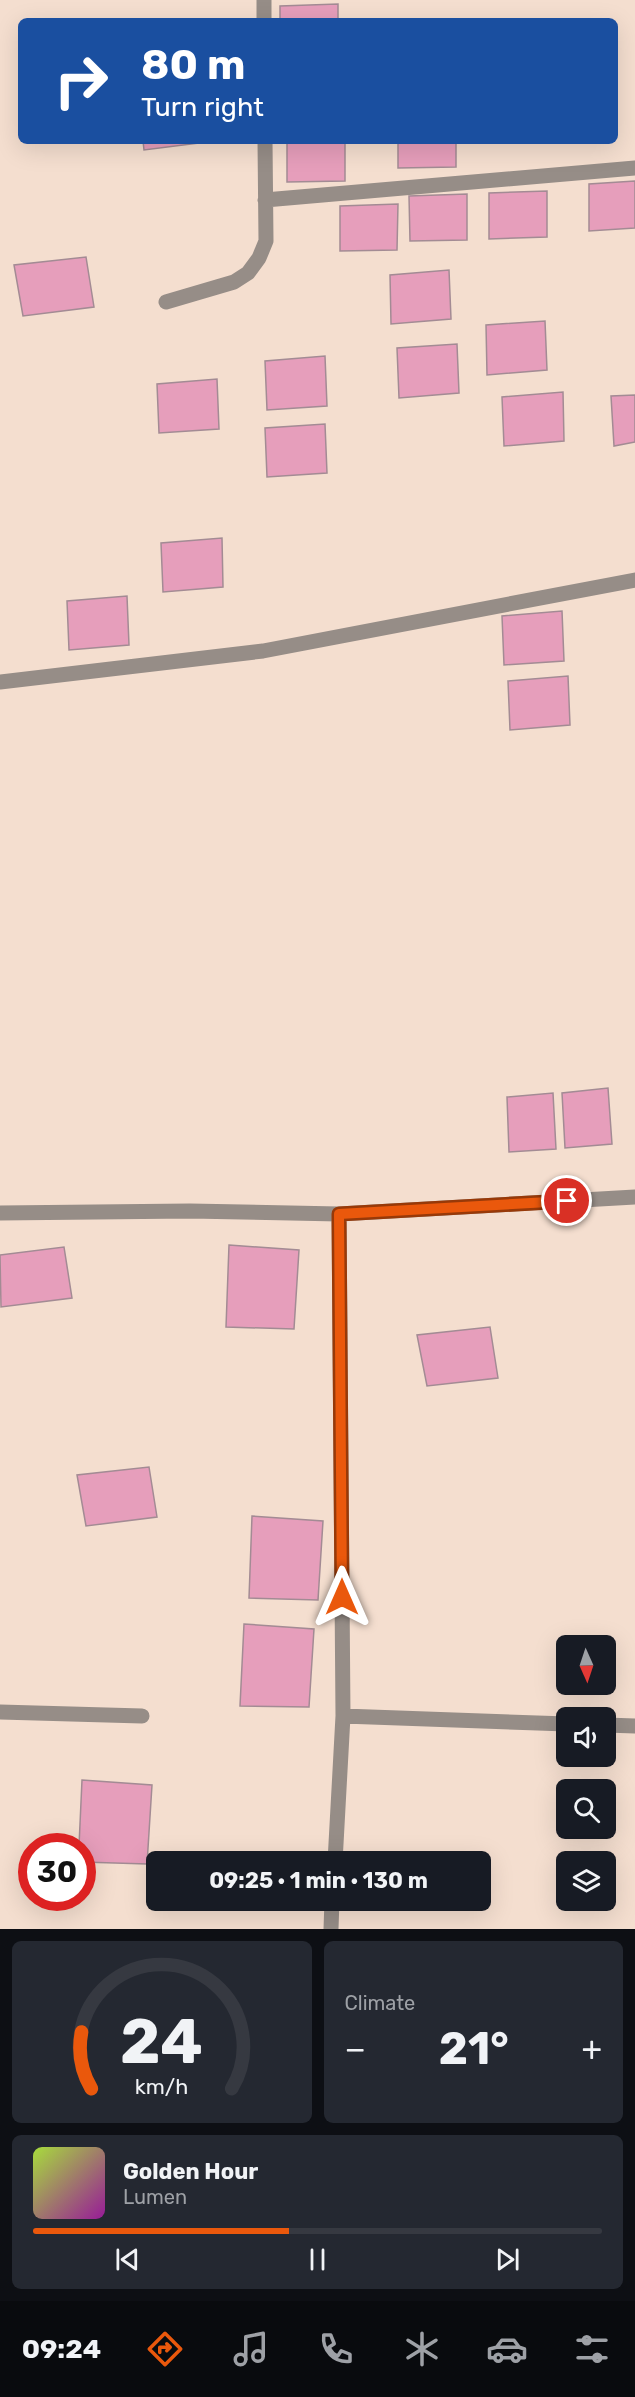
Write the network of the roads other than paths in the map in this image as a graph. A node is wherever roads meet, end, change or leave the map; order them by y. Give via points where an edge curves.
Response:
1 (264, 0) edge
2 (264, 18) edge
3 (265, 144) edge
4 (635, 168) edge
5 (265, 200) junction
6 (166, 302) dead end
7 (635, 580) edge
8 (0, 682) edge
9 (635, 1197) edge
10 (0, 1213) edge
11 (339, 1214) junction
12 (0, 1712) edge
13 (142, 1716) dead end
14 (343, 1716) junction
15 (556, 1724) edge
16 (616, 1725) edge
17 (635, 1726) edge
18 (336, 1851) edge
19 (332, 1911) edge
20 (331, 1929) edge

1 - 2 street
3 - 5 street
4 - 5 street
5 - 6 street via 266,241 248,273 234,282
7 - 8 street via 263,651
9 - 11 street
10 - 11 street
11 - 14 street
12 - 13 street
14 - 15 street
14 - 18 street
16 - 17 street
19 - 20 street

